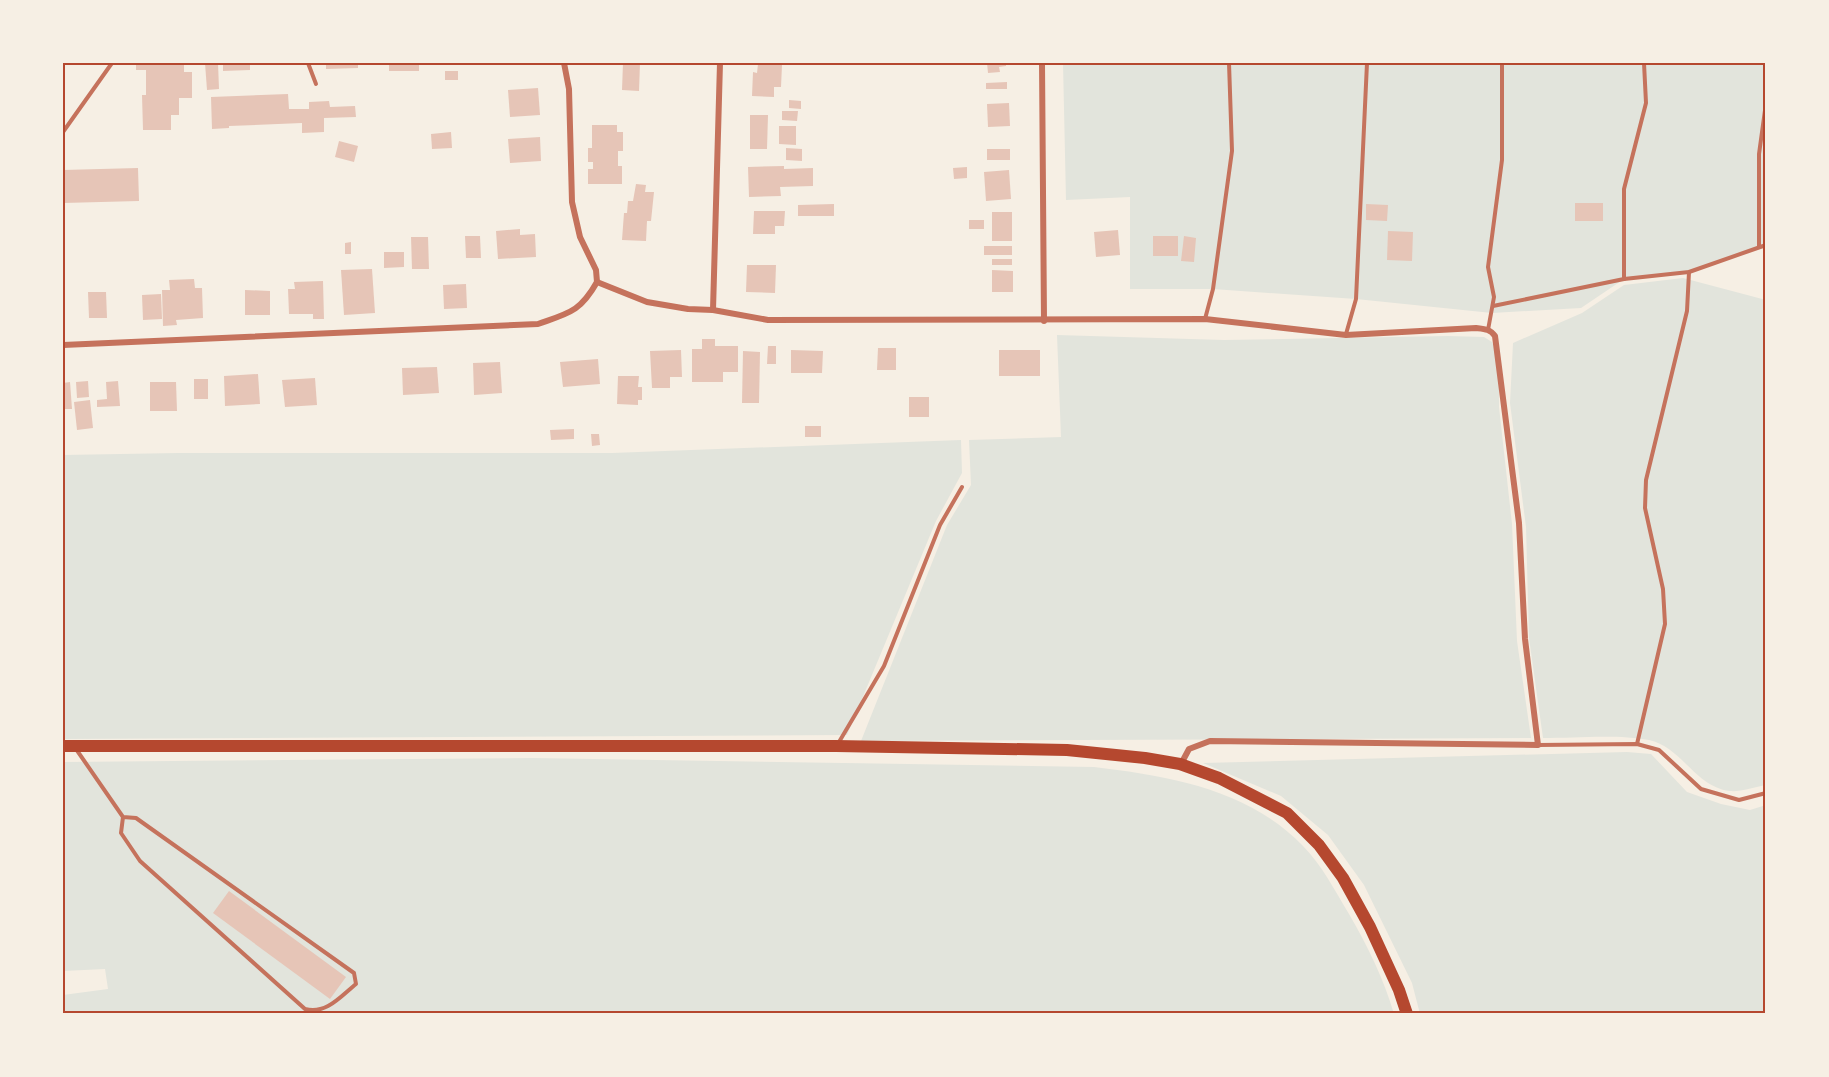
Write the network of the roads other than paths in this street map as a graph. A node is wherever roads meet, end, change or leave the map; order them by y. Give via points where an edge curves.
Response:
1 (112, 63) edge
2 (308, 63) edge
3 (564, 63) edge
4 (720, 63) edge
5 (1042, 63) edge
6 (1229, 63) edge
7 (1367, 63) edge
8 (1502, 63) edge
9 (1644, 63) edge
10 (316, 84) dead end
11 (1766, 103) edge
12 (63, 132) edge
13 (1766, 244) edge
14 (1759, 246) junction
15 (1689, 272) junction
16 (1624, 279) junction
17 (597, 282) junction
18 (1493, 306) junction
19 (713, 310) junction
20 (1205, 320) junction
21 (1044, 321) junction
22 (1488, 330) junction
23 (1346, 335) junction
24 (63, 345) edge
25 (962, 487) dead end
26 (1637, 744) junction
27 (68, 746) edge
28 (836, 746) junction
29 (1538, 746) junction
30 (1180, 764) junction
31 (1766, 793) edge
32 (123, 817) junction
33 (1407, 1014) edge

1 - 12 lane
2 - 10 lane
3 - 17 street via 569,89 572,202 580,237 597,270
4 - 19 street
5 - 21 street
6 - 20 lane via 1232,151 1213,289
7 - 23 lane via 1356,299
8 - 18 lane via 1502,159 1488,267
9 - 16 lane via 1646,103 1624,189
11 - 14 lane via 1760,154
13 - 14 lane
14 - 15 lane
15 - 16 lane
15 - 26 lane via 1687,311 1646,480 1645,508 1663,589 1665,624
16 - 18 lane
17 - 19 street via 647,302
17 - 24 street via 587,299 572,312 538,324
18 - 22 lane
19 - 21 street via 768,320
20 - 21 street
20 - 23 street
22 - 23 street
22 - 29 street via 1495,336 1519,523 1525,639
25 - 28 lane via 940,525 884,666
26 - 29 lane
26 - 31 lane via 1659,750 1701,789 1739,800
27 - 28 main road
27 - 32 lane
28 - 30 main road via 1067,750
29 - 30 street via 1210,741 1189,749
30 - 33 main road via 1218,778 1287,813 1319,845 1370,927
32 - 32 lane via 136,818 327,953 354,973 356,984 323,1010 305,1009 140,861 121,833

